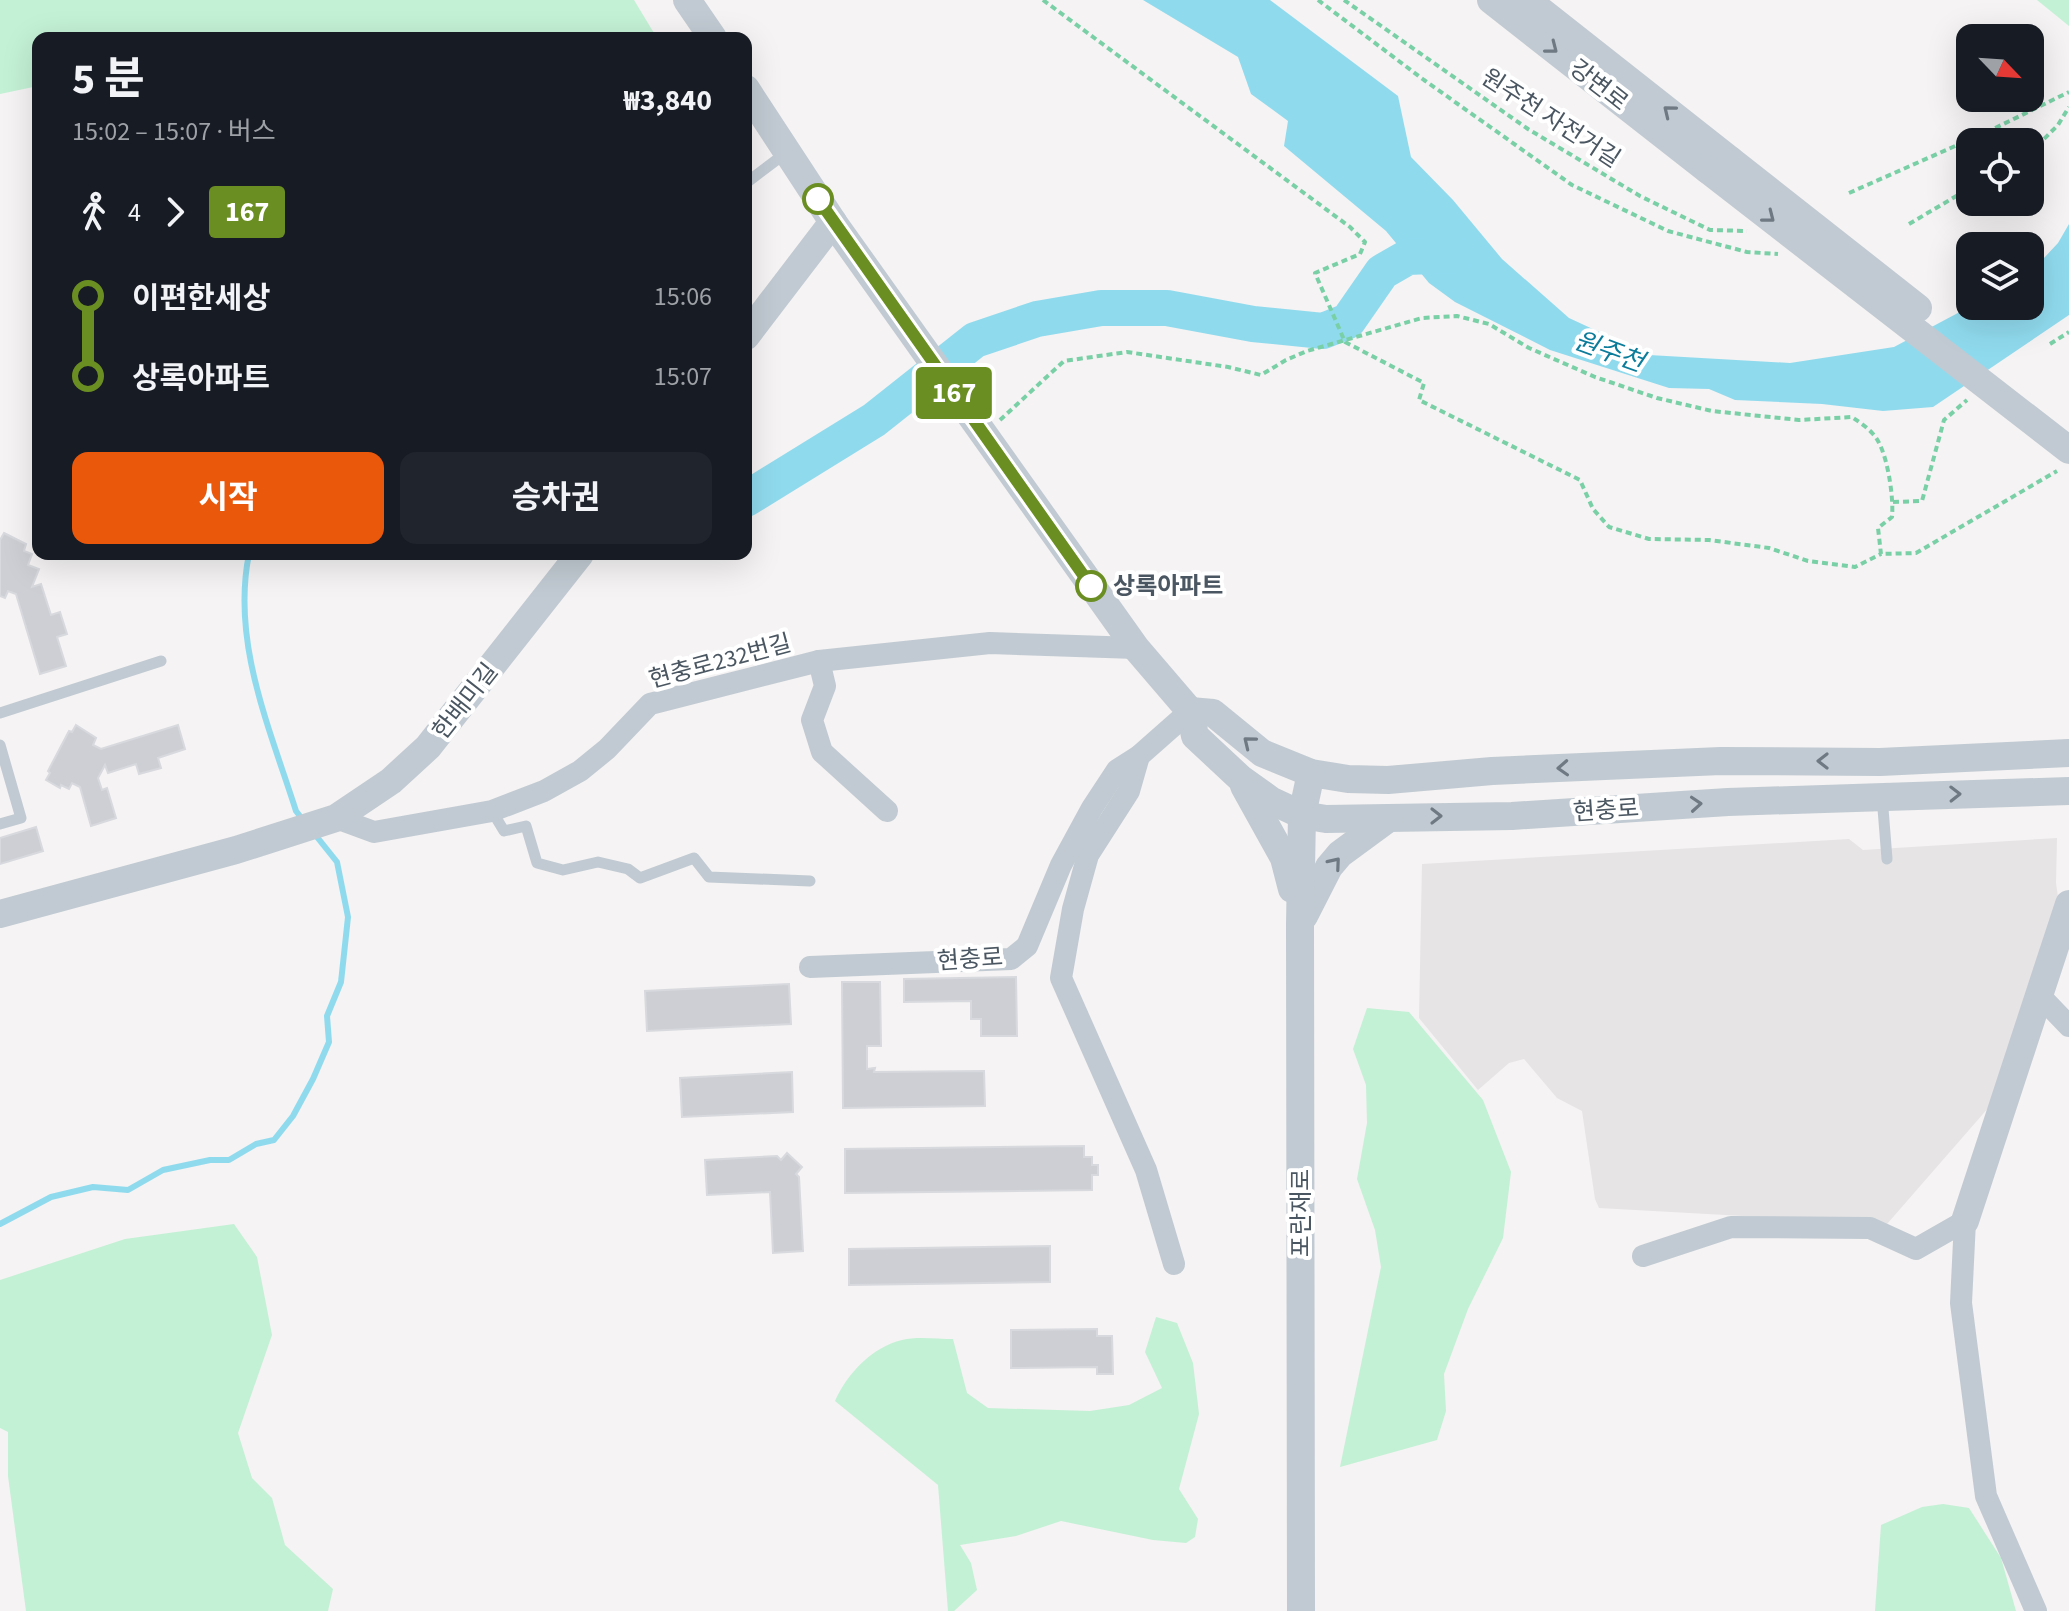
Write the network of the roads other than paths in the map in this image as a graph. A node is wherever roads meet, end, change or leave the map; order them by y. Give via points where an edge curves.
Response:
1 (687, 0) edge
2 (1491, 0) edge
3 (1527, 0) edge
4 (709, 32) edge
5 (752, 98) edge
6 (787, 152) junction
7 (1719, 165) junction
8 (752, 178) edge
9 (833, 222) junction
10 (752, 328) edge
11 (2069, 427) edge
12 (2069, 450) edge
13 (575, 560) edge
14 (1136, 648) junction
15 (161, 661) dead end
16 (819, 661) junction
17 (1190, 711) junction
18 (0, 713) edge
19 (0, 745) edge
20 (2069, 753) edge
21 (1139, 756) junction
22 (1880, 762) junction
23 (1311, 773) junction
24 (1240, 778) junction
25 (2069, 791) edge
26 (1882, 795) junction
27 (492, 811) junction
28 (887, 811) dead end
29 (1302, 815) junction
30 (1389, 818) junction
31 (332, 820) junction
32 (0, 824) edge
33 (1887, 859) dead end
34 (810, 881) dead end
35 (2069, 904) edge
36 (0, 914) edge
37 (1300, 924) junction
38 (810, 967) dead end
39 (2040, 996) junction
40 (2069, 1026) edge
41 (1965, 1221) junction
42 (1643, 1256) dead end
43 (1174, 1264) dead end
44 (1301, 1611) edge
45 (2036, 1611) edge

1 - 4 street
2 -> 7 street, 강변로
7 -> 3 street, 강변로
5 - 6 street
6 - 8 lane
6 - 9 street
7 - 11 street, bridge
7 -> 12 street, bridge
9 - 10 street
9 - 14 street, 현충로
13 - 31 street, 한배미길 via 428,747 391,781
14 - 16 street, 현충로232번길 via 990,643
14 - 17 street, 현충로
15 - 18 lane
16 - 27 street, 현충로232번길 via 650,704 580,771
16 - 28 street, 현충로232번길 via 825,686 812,720 822,752
17 - 21 street, 현충로
23 -> 17 street, 현충로 via 1262,753 1213,713
17 - 24 street, 현충로 via 1195,736
19 - 32 lane via 21,818
20 - 22 street, 현충로
21 - 38 street, 현충로 via 1117,770 1092,808 1027,946 1011,959
21 - 43 street via 1129,791 1088,855 1061,978 1146,1170
22 -> 23 street, 현충로 via 1721,761 1388,780
22 - 26 street
23 - 29 street, 포란재로
24 - 29 street, 현충로
24 - 37 street via 1284,858
26 -> 25 street, 현충로
30 -> 26 street, 현충로
26 - 33 lane
27 - 31 street, 현충로232번길 via 374,832
27 - 34 lane via 504,831 526,826 537,863 563,870 598,862 628,869 640,878 694,858 709,877
29 - 30 street, 현충로
29 - 37 street, 포란재로
37 -> 30 street via 1329,867
31 - 36 street, 한배미길
35 - 39 street
37 - 44 street, 포란재로
39 - 40 street
39 - 41 street
41 - 42 street via 1916,1249 1870,1228 1731,1227
41 - 45 street via 1961,1303 1986,1496

